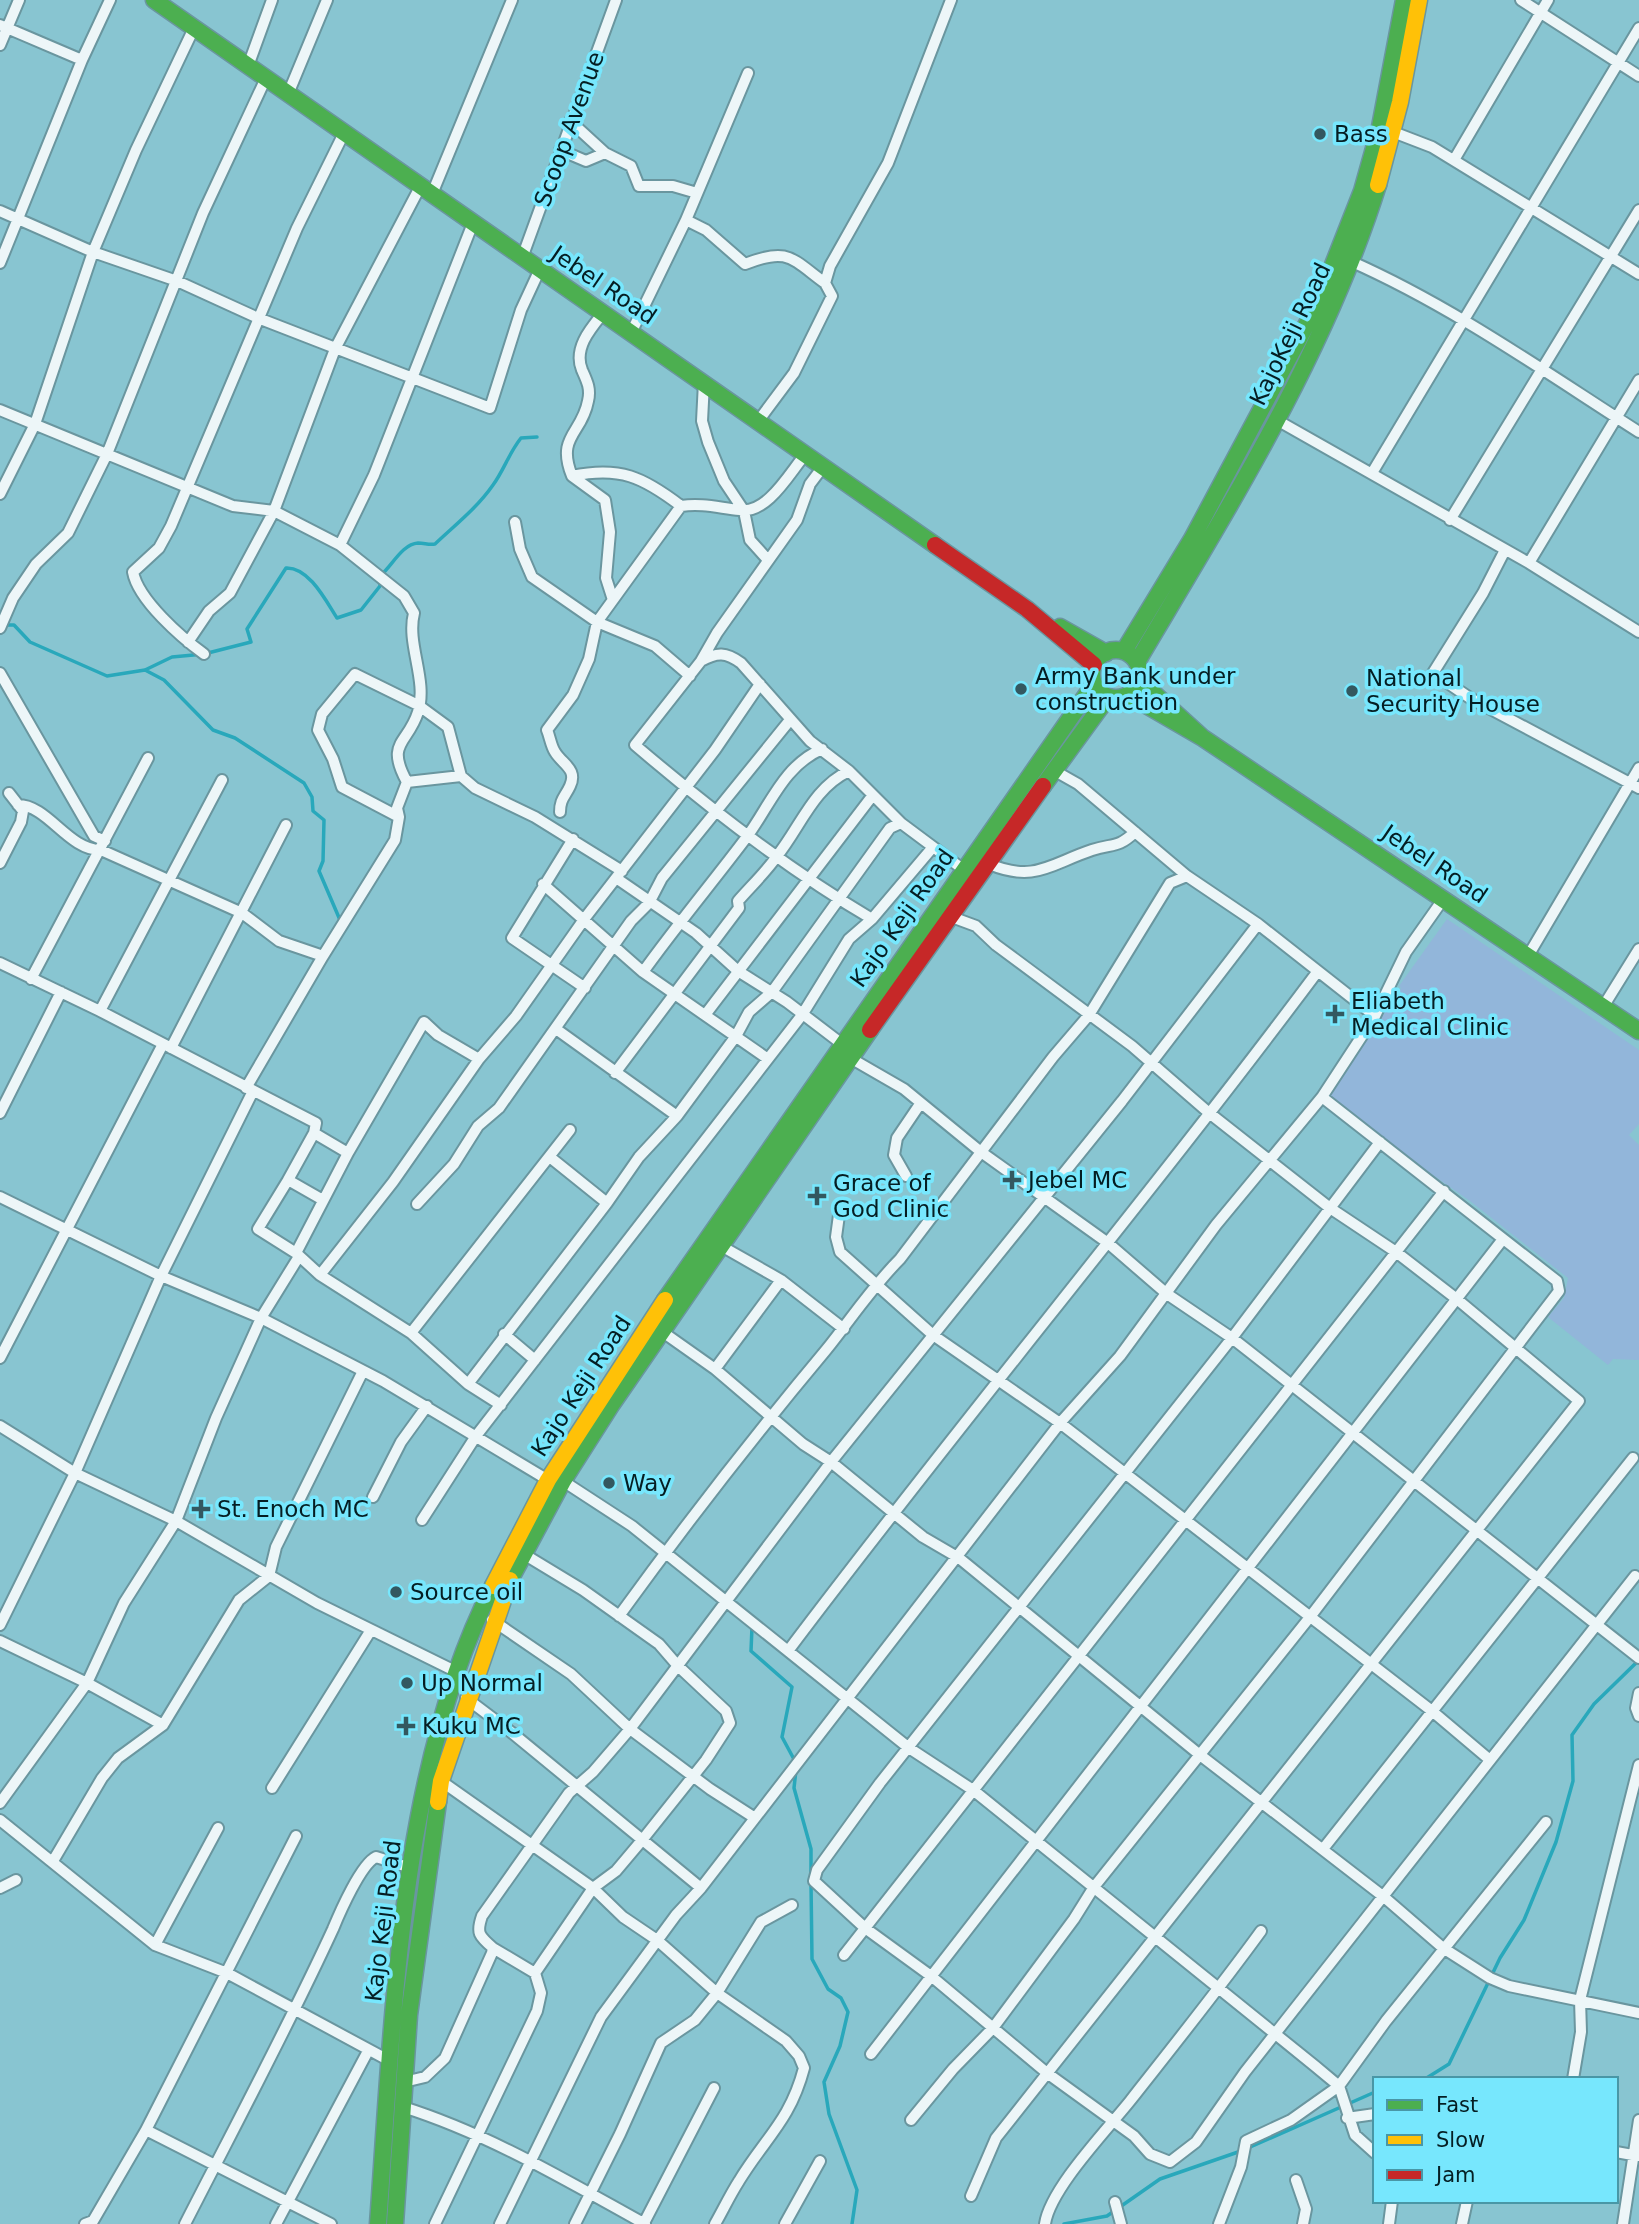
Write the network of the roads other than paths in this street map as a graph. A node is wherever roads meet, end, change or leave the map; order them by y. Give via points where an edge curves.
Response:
1 (19, 0) edge
2 (110, 0) edge
3 (154, 0) edge
4 (272, 0) edge
5 (327, 0) edge
6 (512, 0) edge
7 (616, 0) edge
8 (951, 0) edge
9 (1404, 0) edge
10 (1419, 0) edge
11 (1521, 0) edge
12 (1548, 0) edge
13 (1540, 12) junction
14 (4, 26) edge
15 (194, 28) junction
16 (1639, 28) edge
17 (0, 45) edge
18 (82, 60) junction
19 (1618, 62) junction
20 (248, 66) junction
21 (748, 73) dead end
22 (1639, 75) edge
23 (266, 78) junction
24 (288, 94) junction
25 (570, 121) junction
26 (1392, 132) junction
27 (344, 133) junction
28 (560, 150) junction
29 (605, 153) junction
30 (1454, 160) junction
31 (426, 190) junction
32 (697, 193) junction
33 (1529, 209) junction
34 (1639, 210) edge
35 (0, 211) edge
36 (18, 219) junction
37 (686, 220) junction
38 (472, 223) junction
39 (93, 252) junction
40 (1611, 257) junction
41 (522, 258) junction
42 (1350, 261) junction
43 (0, 263) edge
44 (540, 269) junction
45 (1639, 274) edge
46 (177, 281) junction
47 (825, 283) junction
48 (604, 312) junction
49 (258, 318) junction
50 (1463, 320) junction
51 (632, 331) junction
52 (335, 349) junction
53 (1540, 369) junction
54 (414, 378) junction
55 (1639, 380) edge
56 (704, 382) junction
57 (0, 410) edge
58 (1615, 417) junction
59 (759, 419) junction
60 (1275, 419) junction
61 (35, 424) junction
62 (1639, 432) edge
63 (107, 454) junction
64 (803, 456) junction
65 (822, 468) junction
66 (1372, 473) junction
67 (572, 476) junction
68 (189, 487) junction
69 (0, 494) edge
70 (681, 506) junction
71 (274, 511) junction
72 (744, 511) junction
73 (1450, 520) junction
74 (515, 522) dead end
75 (340, 545) junction
76 (1505, 550) junction
77 (768, 560) junction
78 (1529, 564) junction
79 (613, 600) junction
80 (1027, 609) junction
81 (597, 622) junction
82 (0, 628) edge
83 (1639, 632) edge
84 (188, 642) junction
85 (1106, 653) junction
86 (204, 654) dead end
87 (1130, 657) junction
88 (701, 661) junction
89 (1094, 664) junction
90 (0, 673) edge
91 (690, 676) junction
92 (1139, 680) junction
93 (760, 684) junction
94 (1094, 684) junction
95 (1129, 695) junction
96 (1108, 697) junction
97 (418, 705) junction
98 (790, 720) junction
99 (1203, 737) junction
100 (822, 749) junction
101 (148, 758) dead end
102 (1639, 768) edge
103 (849, 771) junction
104 (1055, 771) junction
105 (461, 776) junction
106 (222, 780) dead end
107 (407, 782) junction
108 (1635, 785) edge
109 (685, 788) junction
110 (9, 793) dead end
111 (873, 795) junction
112 (18, 805) junction
113 (560, 812) dead end
114 (717, 813) junction
115 (399, 817) junction
116 (901, 822) junction
117 (286, 825) dead end
118 (1135, 832) junction
119 (747, 837) junction
120 (573, 839) junction
121 (103, 846) junction
122 (933, 847) junction
123 (777, 857) junction
124 (0, 863) edge
125 (989, 864) junction
126 (964, 870) junction
127 (619, 874) junction
128 (1187, 876) junction
129 (808, 880) junction
130 (171, 881) junction
131 (543, 884) junction
132 (837, 898) junction
133 (1444, 898) junction
134 (649, 902) junction
135 (242, 913) junction
136 (949, 916) junction
137 (584, 918) junction
138 (872, 919) junction
139 (680, 923) junction
140 (1258, 924) junction
141 (614, 945) junction
142 (710, 946) junction
143 (1639, 949) edge
144 (323, 956) junction
145 (1528, 956) junction
146 (0, 963) edge
147 (551, 966) junction
148 (738, 971) junction
149 (1318, 971) junction
150 (643, 972) junction
151 (31, 979) junction
152 (585, 988) junction
153 (61, 992) junction
154 (772, 992) junction
155 (674, 993) junction
156 (1603, 1007) junction
157 (100, 1011) junction
158 (705, 1015) junction
159 (802, 1015) junction
160 (1089, 1015) junction
161 (1375, 1016) junction
162 (556, 1029) junction
163 (1639, 1031) edge
164 (736, 1036) junction
165 (842, 1044) junction
166 (167, 1046) junction
167 (479, 1059) junction
168 (768, 1059) junction
169 (852, 1059) junction
170 (1149, 1062) junction
171 (615, 1073) junction
172 (249, 1090) junction
173 (1322, 1097) junction
174 (920, 1104) junction
175 (1208, 1112) junction
176 (0, 1113) edge
177 (677, 1116) junction
178 (570, 1130) dead end
179 (314, 1133) junction
180 (1380, 1142) junction
181 (981, 1152) junction
182 (348, 1153) junction
183 (551, 1158) junction
184 (1270, 1159) junction
185 (906, 1175) dead end
186 (288, 1180) junction
187 (1444, 1191) junction
188 (0, 1197) edge
189 (1043, 1198) junction
190 (323, 1200) junction
191 (607, 1203) junction
192 (417, 1204) dead end
193 (1330, 1208) junction
194 (839, 1215) dead end
195 (66, 1230) junction
196 (1503, 1239) junction
197 (1108, 1243) junction
198 (723, 1247) junction
199 (1396, 1252) junction
200 (297, 1256) junction
201 (320, 1275) junction
202 (161, 1276) junction
203 (781, 1280) junction
204 (875, 1283) junction
205 (1167, 1294) junction
206 (1458, 1300) junction
207 (261, 1318) junction
208 (656, 1327) junction
209 (844, 1329) junction
210 (411, 1333) junction
211 (504, 1334) junction
212 (933, 1335) junction
213 (1232, 1338) junction
214 (1517, 1347) junction
215 (0, 1358) edge
216 (535, 1360) junction
217 (715, 1369) junction
218 (363, 1371) junction
219 (998, 1380) junction
220 (468, 1384) junction
221 (1290, 1387) junction
222 (501, 1405) junction
223 (427, 1406) junction
224 (771, 1416) junction
225 (1060, 1423) junction
226 (0, 1426) edge
227 (1353, 1434) junction
228 (476, 1436) junction
229 (1633, 1458) dead end
230 (831, 1462) junction
231 (75, 1473) junction
232 (1125, 1473) junction
233 (1415, 1480) junction
234 (555, 1481) junction
235 (373, 1496) dead end
236 (894, 1510) junction
237 (422, 1520) dead end
238 (1186, 1520) junction
239 (176, 1521) junction
240 (1474, 1530) junction
241 (522, 1553) junction
242 (665, 1553) junction
243 (959, 1558) junction
244 (1246, 1567) junction
245 (269, 1576) junction
246 (1634, 1576) dead end
247 (1538, 1578) junction
248 (727, 1602) junction
249 (1020, 1607) junction
250 (619, 1616) junction
251 (1310, 1617) junction
252 (492, 1620) junction
253 (1595, 1623) junction
254 (0, 1625) edge
255 (370, 1630) junction
256 (0, 1641) edge
257 (788, 1651) junction
258 (1080, 1655) junction
259 (1639, 1658) edge
260 (1370, 1663) junction
261 (678, 1666) junction
262 (457, 1672) junction
263 (87, 1683) junction
264 (1639, 1693) edge
265 (466, 1698) junction
266 (846, 1700) junction
267 (1139, 1705) junction
268 (1432, 1711) junction
269 (1639, 1716) edge
270 (163, 1726) junction
271 (631, 1729) junction
272 (908, 1748) junction
273 (1200, 1755) junction
274 (1490, 1760) junction
275 (1639, 1765) edge
276 (692, 1773) junction
277 (440, 1781) junction
278 (578, 1787) junction
279 (272, 1788) dead end
280 (973, 1790) junction
281 (1263, 1800) junction
282 (0, 1803) edge
283 (755, 1818) junction
284 (0, 1820) edge
285 (1546, 1822) dead end
286 (218, 1828) dead end
287 (296, 1836) dead end
288 (643, 1839) junction
289 (424, 1840) junction
290 (1034, 1840) junction
291 (534, 1844) junction
292 (1323, 1849) junction
293 (53, 1861) junction
294 (411, 1868) junction
295 (0, 1877) edge
296 (1094, 1887) junction
297 (0, 1888) edge
298 (593, 1888) junction
299 (701, 1888) junction
300 (1384, 1897) junction
301 (792, 1905) dead end
302 (865, 1928) junction
303 (1261, 1931) dead end
304 (1156, 1935) junction
305 (657, 1940) junction
306 (155, 1945) junction
307 (493, 1948) junction
308 (1443, 1948) junction
309 (844, 1955) dead end
310 (227, 1973) junction
311 (535, 1973) junction
312 (931, 1976) junction
313 (1218, 1990) junction
314 (717, 1993) junction
315 (1580, 2000) junction
316 (295, 2011) junction
317 (1639, 2013) edge
318 (993, 2028) junction
319 (1276, 2034) junction
320 (368, 2051) junction
321 (872, 2054) dead end
322 (390, 2061) junction
323 (1047, 2073) junction
324 (1573, 2077) edge
325 (404, 2082) junction
326 (1339, 2087) junction
327 (714, 2088) dead end
328 (403, 2107) junction
329 (1373, 2114) edge
330 (1347, 2118) junction
331 (911, 2120) dead end
332 (1639, 2120) edge
333 (1114, 2121) junction
334 (146, 2130) junction
335 (478, 2136) junction
336 (1373, 2151) edge
337 (1618, 2152) edge
338 (1636, 2156) edge
339 (531, 2161) junction
340 (820, 2161) dead end
341 (215, 2166) junction
342 (1296, 2180) dead end
343 (589, 2193) junction
344 (971, 2196) dead end
345 (289, 2201) junction
346 (1392, 2203) edge
347 (1466, 2203) edge
348 (1116, 2205) dead end
349 (85, 2224) edge
350 (185, 2224) edge
351 (276, 2224) edge
352 (331, 2224) edge
353 (378, 2224) edge
354 (394, 2224) edge
355 (435, 2224) edge
356 (500, 2224) edge
357 (575, 2224) edge
358 (644, 2224) edge
359 (715, 2224) edge
360 (785, 2224) edge
361 (1045, 2224) edge
362 (1121, 2224) edge
363 (1219, 2224) edge
364 (1303, 2224) edge
365 (1389, 2224) edge
366 (1462, 2224) edge
367 (1623, 2224) edge

1 - 14 street
2 - 18 street
3 - 15 main road, Jebel Road
4 - 20 street
5 - 24 street
6 - 31 street
7 - 25 street, Scoop Avenue
8 - 47 street via 888,163 843,237
9 - 87 main road, KajoKeji Road via 1380,127 1362,191 1318,303
10 - 26 main road, KajoKeji Road
11 - 13 street
12 - 13 street
13 - 19 street
13 - 30 street
14 - 17 street
14 - 18 street
15 - 20 main road, Jebel Road
15 - 39 street
16 - 19 street
18 - 36 street
19 - 22 street
19 - 33 street
20 - 23 main road, Jebel Road
21 - 32 street
23 - 24 main road, Jebel Road
23 - 46 street
24 - 27 main road, Jebel Road
25 - 28 street, Scoop Avenue
25 - 29 street
26 - 30 street
26 - 42 main road, KajoKeji Road
27 - 31 main road, Jebel Road
27 - 49 street
28 - 29 street via 586,161
28 - 41 street, Scoop Avenue
29 - 32 street via 631,166 639,186 673,186
30 - 33 street
31 - 38 main road, Jebel Road
31 - 52 street
32 - 37 street
33 - 40 street
33 - 50 street
34 - 40 street
35 - 36 street
36 - 39 street
36 - 43 street
37 - 47 street via 706,230 746,264 770,254 786,255
37 - 51 street
38 - 41 main road, Jebel Road
38 - 54 street
39 - 46 street
39 - 61 street
40 - 45 street
40 - 53 street
41 - 44 main road, Jebel Road
42 - 50 street
42 - 60 main road, KajoKeji Road
44 - 48 main road, Jebel Road
44 - 54 street via 521,310 490,408
46 - 49 street
46 - 63 street
47 - 59 street via 832,296 814,335 794,373
48 - 51 main road, Jebel Road
48 - 67 street via 586,335 580,355 590,390 584,415 568,438
49 - 52 street
49 - 68 street
50 - 53 street
50 - 66 street
51 - 56 main road, Jebel Road
52 - 54 street
52 - 71 street
53 - 58 street
53 - 73 street
54 - 75 street
55 - 58 street
56 - 59 main road, Jebel Road
56 - 72 street via 702,421 708,442 724,481
57 - 61 street
58 - 62 street
58 - 78 street
59 - 64 main road, Jebel Road
60 - 66 street
60 - 87 main road, KajoKeji Road
61 - 63 street
61 - 69 street
63 - 68 street
63 - 82 street via 68,533 36,564
64 - 65 main road, Jebel Road
64 - 72 street via 762,505
65 - 77 street via 810,484 797,520
65 - 80 main road, Jebel Road
66 - 73 street
67 - 70 street via 600,470 633,477
67 - 79 street via 605,500 610,532 606,578
68 - 71 street via 233,506
68 - 84 street via 159,548 133,572 136,584 157,611
70 - 72 street via 702,503
70 - 79 street
71 - 75 street
71 - 84 street via 230,593 209,611
72 - 77 street via 750,540
73 - 76 street
74 - 81 street via 532,577
75 - 97 street via 404,596 415,613 411,624
76 - 78 street
76 - 108 street via 1433,673 1470,698
77 - 88 street
78 - 83 street
79 - 81 street
80 - 85 main road, Jebel Road
80 - 89 main road, Jebel Road
81 - 91 street via 655,646
81 - 113 street via 589,659 573,695 547,730 555,752 572,774 570,787 561,796
84 - 86 street
85 - 87 main road
85 - 89 main road
87 - 92 main road
88 - 91 street
88 - 93 street via 729,654
89 - 94 main road
90 - 121 street
91 - 109 street via 635,745
92 - 95 main road
92 - 99 main road, Jebel Road
93 - 98 street
93 - 109 street
94 - 96 main road
94 - 126 main road, Kajo Keji Road
95 - 96 main road
95 - 99 main road, Jebel Road
96 - 104 main road, Kajo Keji Road
97 - 105 street via 448,727
97 - 107 street via 398,743 398,763
97 - 115 street via 355,674 322,715 318,730 342,788
98 - 100 street
98 - 114 street
99 - 133 main road, Jebel Road
100 - 103 street
100 - 119 street via 806,756 785,778
101 - 121 street
102 - 108 street
103 - 111 street
103 - 123 street via 818,793
104 - 118 street
104 - 125 main road, Kajo Keji Road
105 - 107 street
105 - 120 street via 489,797
106 - 130 street
107 - 115 street via 397,808
108 - 145 street
109 - 114 street
109 - 127 street
110 - 112 street
111 - 116 street
111 - 129 street
112 - 121 street via 31,807 88,850
112 - 124 street via 23,811 21,822
114 - 119 street
114 - 134 street via 662,878
115 - 144 street via 395,840
116 - 122 street
116 - 132 street via 890,828
117 - 135 street
118 - 125 street via 1118,846 1095,849 1056,867 1008,872
118 - 128 street
119 - 123 street
119 - 139 street
120 - 127 street
120 - 131 street
121 - 130 street
121 - 151 street
122 - 126 street
122 - 138 street
123 - 129 street
123 - 142 street via 738,901 739,908
125 - 136 main road, Kajo Keji Road
126 - 165 main road, Kajo Keji Road
127 - 134 street
127 - 137 street
128 - 140 street
128 - 160 street via 1166,889
129 - 132 street
129 - 148 street
130 - 135 street
130 - 157 street
131 - 137 street
131 - 147 street via 542,893 512,938
132 - 138 street
132 - 154 street
133 - 145 main road, Jebel Road
133 - 161 street via 1406,952
134 - 139 street
134 - 141 street
135 - 144 street via 279,941
135 - 166 street
136 - 160 street via 976,926
136 - 169 main road, Kajo Keji Road
137 - 141 street
137 - 147 street
138 - 159 street via 849,939
139 - 142 street
139 - 150 street
140 - 149 street
140 - 170 street
141 - 150 street
141 - 152 street
142 - 148 street
142 - 155 street
143 - 156 street
144 - 172 street
145 - 156 main road, Jebel Road
146 - 151 street
147 - 152 street
147 - 167 street
148 - 154 street
148 - 158 street
149 - 161 street
149 - 175 street
150 - 155 street
151 - 153 street
152 - 162 street
153 - 157 street
153 - 176 street
154 - 159 street
154 - 164 street via 749,1012
155 - 158 street
155 - 171 street
156 - 163 main road, Jebel Road
157 - 166 street
158 - 164 street
159 - 165 street
159 - 168 street
160 - 170 street
160 - 181 street
161 - 173 street
162 - 171 street
162 - 192 street via 499,1108 478,1126 454,1164
164 - 168 street
164 - 177 street
165 - 208 main road, Kajo Keji Road
166 - 172 street
166 - 195 street
167 - 182 street via 424,1022
167 - 201 street via 393,1182
168 - 216 street
169 - 174 street via 904,1089
169 - 198 main road, Kajo Keji Road
170 - 175 street
170 - 189 street
171 - 177 street
172 - 179 street via 316,1124
172 - 202 street
173 - 180 street
173 - 184 street
174 - 181 street
174 - 185 street via 897,1138 894,1155
175 - 184 street
175 - 197 street
177 - 191 street via 639,1157
178 - 183 street
179 - 182 street
179 - 186 street
180 - 187 street
180 - 193 street
181 - 189 street
181 - 204 street via 900,1259
182 - 190 street
183 - 191 street
183 - 210 street
184 - 193 street
184 - 205 street
186 - 190 street
186 - 200 street via 258,1229
187 - 196 street
187 - 199 street
188 - 195 street
189 - 197 street
189 - 212 street
190 - 200 street
191 - 211 street
193 - 199 street
193 - 213 street
194 - 204 street via 839,1252
195 - 202 street
195 - 215 street
196 - 206 street
196 - 214 street via 1559,1286
197 - 205 street
197 - 219 street
198 - 203 street
198 - 208 main road, Kajo Keji Road
199 - 206 street
199 - 221 street
200 - 201 street
200 - 207 street
201 - 210 street
202 - 207 street
202 - 231 street
203 - 209 street
203 - 217 street
204 - 209 street
204 - 212 street
205 - 213 street
205 - 225 street
206 - 214 street
206 - 227 street
207 - 218 street
207 - 239 street
208 - 217 street
208 - 234 main road, Kajo Keji Road
209 - 224 street
210 - 220 street
211 - 216 street
211 - 220 street
212 - 219 street
212 - 230 street
213 - 221 street
213 - 232 street
214 - 233 street
214 - 240 street via 1579,1404
216 - 222 street
217 - 224 street
218 - 223 street
218 - 245 street via 276,1547
219 - 225 street
219 - 236 street
220 - 222 street
221 - 227 street
221 - 238 street
222 - 228 street
223 - 228 street
223 - 235 street via 401,1442
224 - 230 street
224 - 242 street
225 - 232 street
225 - 243 street
226 - 231 street
227 - 233 street
227 - 244 street
228 - 234 street
228 - 237 street
229 - 247 street
230 - 236 street
230 - 248 street
231 - 239 street
231 - 254 street
232 - 238 street
232 - 249 street
233 - 240 street
233 - 251 street
234 - 241 main road, Kajo Keji Road
234 - 242 street via 632,1526
234 - 262 main road, Kajo Keji Road via 478,1615
236 - 243 street via 923,1536
236 - 257 street
238 - 244 street
238 - 258 street
239 - 245 street
239 - 263 street via 124,1603
240 - 247 street
240 - 260 street
241 - 250 street
241 - 252 main road, Kajo Keji Road
242 - 248 street
242 - 250 street
243 - 249 street
243 - 266 street
244 - 251 street
244 - 267 street
245 - 255 street
245 - 270 street via 239,1600
246 - 253 street
247 - 253 street
247 - 268 street
248 - 257 street
248 - 261 street
249 - 258 street
249 - 272 street
250 - 261 street via 659,1644
251 - 260 street
251 - 273 street
252 - 265 main road, Kajo Keji Road
252 - 271 street via 571,1674
253 - 259 street
253 - 274 street
255 - 262 street
255 - 279 street
256 - 263 street
257 - 266 street
258 - 267 street
258 - 280 street
260 - 268 street
260 - 281 street
261 - 271 street
261 - 276 street via 730,1720 706,1760
262 - 289 main road, Kajo Keji Road via 443,1712
263 - 270 street
263 - 282 street
264 - 269 street
265 - 277 main road, Kajo Keji Road
265 - 278 street
266 - 272 street
266 - 283 street
267 - 273 street
267 - 290 street
268 - 274 street
268 - 292 street
270 - 293 street via 118,1758
271 - 276 street
271 - 278 street
272 - 280 street
272 - 302 street via 814,1875 817,1885
273 - 281 street
273 - 296 street
274 - 300 street
275 - 315 street
276 - 283 street
276 - 288 street
277 - 289 main road, Kajo Keji Road
277 - 291 street
278 - 288 street
278 - 291 street
280 - 290 street
280 - 302 street
281 - 292 street
281 - 304 street
283 - 299 street
284 - 293 street
285 - 308 street
286 - 306 street
287 - 310 street
288 - 298 street via 616,1871
288 - 299 street
289 - 294 main road, Kajo Keji Road
289 - 325 main road, Kajo Keji Road
290 - 296 street
290 - 312 street
291 - 298 street
291 - 307 street via 482,1916 479,1936
292 - 300 street
293 - 306 street
294 - 316 street via 372,1858 341,1911
294 - 322 main road, Kajo Keji Road
295 - 297 street via 16,1880
296 - 304 street
296 - 318 street
298 - 305 street via 623,1917
298 - 311 street
299 - 305 street
300 - 308 street
300 - 319 street
301 - 314 street via 761,1922
302 - 309 street
302 - 312 street
303 - 313 street
304 - 313 street
304 - 323 street
305 - 314 street
305 - 339 street via 601,2017
306 - 310 street
307 - 311 street
307 - 325 street via 445,2058 425,2077
308 - 315 street via 1509,1986
308 - 326 street
310 - 316 street
310 - 334 street
311 - 335 street via 539,2004
312 - 318 street
312 - 321 street
313 - 319 street
313 - 333 street
314 - 343 street via 688,2027 661,2043
314 - 359 street via 786,2041 804,2068 778,2131 740,2179
315 - 317 street
315 - 324 street via 1581,2032
316 - 320 street
316 - 341 street
318 - 323 street
318 - 331 street
319 - 326 street
319 - 333 street via 1196,2142 1170,2162 1150,2154
320 - 322 street
320 - 345 street
322 - 353 main road, Kajo Keji Road
323 - 333 street
323 - 344 street via 992,2145
325 - 328 main road, Kajo Keji Road
326 - 330 street
326 - 363 street via 1291,2120 1246,2141
327 - 358 street
328 - 335 street
328 - 354 main road, Kajo Keji Road
329 - 330 street
330 - 336 street via 1355,2135
332 - 338 street
333 - 361 street via 1054,2199
334 - 341 street
334 - 349 street via 93,2221
335 - 339 street
335 - 355 street
337 - 338 street
338 - 367 street
339 - 343 street
339 - 356 street
340 - 360 street
341 - 345 street
341 - 350 street
342 - 364 street via 1306,2209
343 - 357 street
343 - 358 street
345 - 351 street
345 - 352 street
346 - 365 street
347 - 366 street
348 - 362 street

